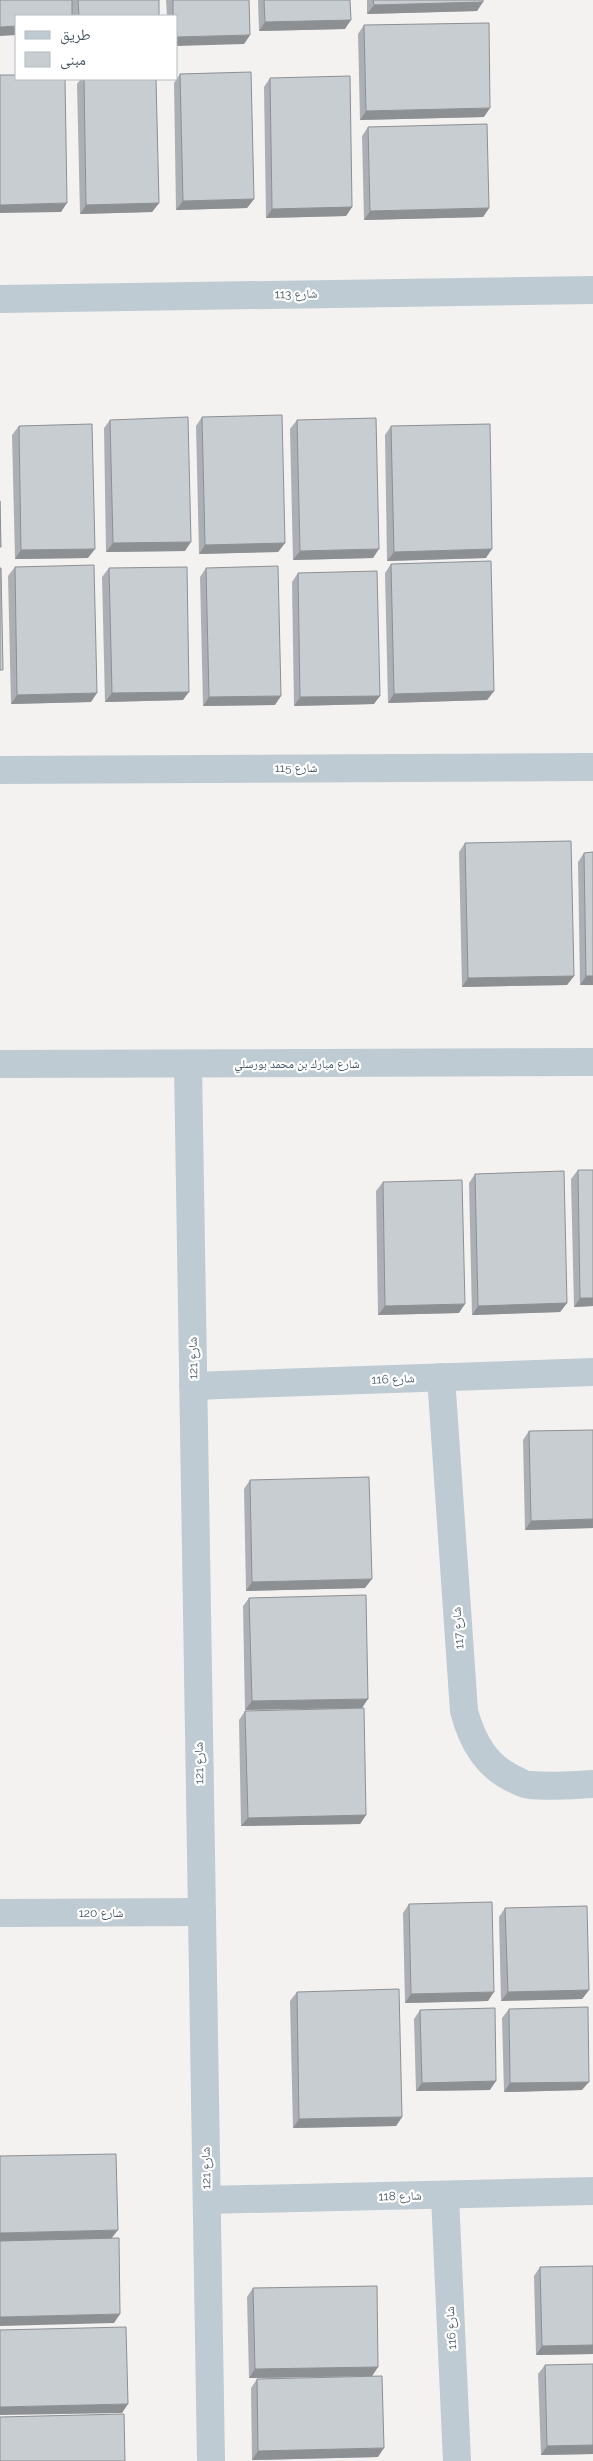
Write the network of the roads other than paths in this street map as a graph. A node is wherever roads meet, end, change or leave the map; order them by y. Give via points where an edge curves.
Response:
1 (593, 290) edge
2 (0, 299) edge
3 (593, 767) edge
4 (0, 770) edge
5 (593, 1062) edge
6 (0, 1064) edge
7 (188, 1064) junction
8 (593, 1372) edge
9 (441, 1377) junction
10 (193, 1386) junction
11 (593, 1784) edge
12 (202, 1912) junction
13 (0, 1913) edge
14 (593, 2191) edge
15 (445, 2196) junction
16 (207, 2200) junction
17 (211, 2461) edge
18 (457, 2461) edge

1 - 2 street, شارع 113
3 - 4 street, شارع 115
5 - 7 street, شارع مبارك بن محمد بورسلي
6 - 7 street, شارع مبارك بن محمد بورسلي
7 - 10 street, شارع 121
8 - 9 street, شارع 116
9 - 10 street, شارع 116
9 - 11 street, شارع 117 via 464,1711 469,1731 492,1766 528,1786
10 - 12 street, شارع 121
12 - 13 street, شارع 120
12 - 16 street, شارع 121
14 - 15 street, شارع 118
15 - 16 street, شارع 118
15 - 18 street, شارع 116
16 - 17 street, شارع 121

